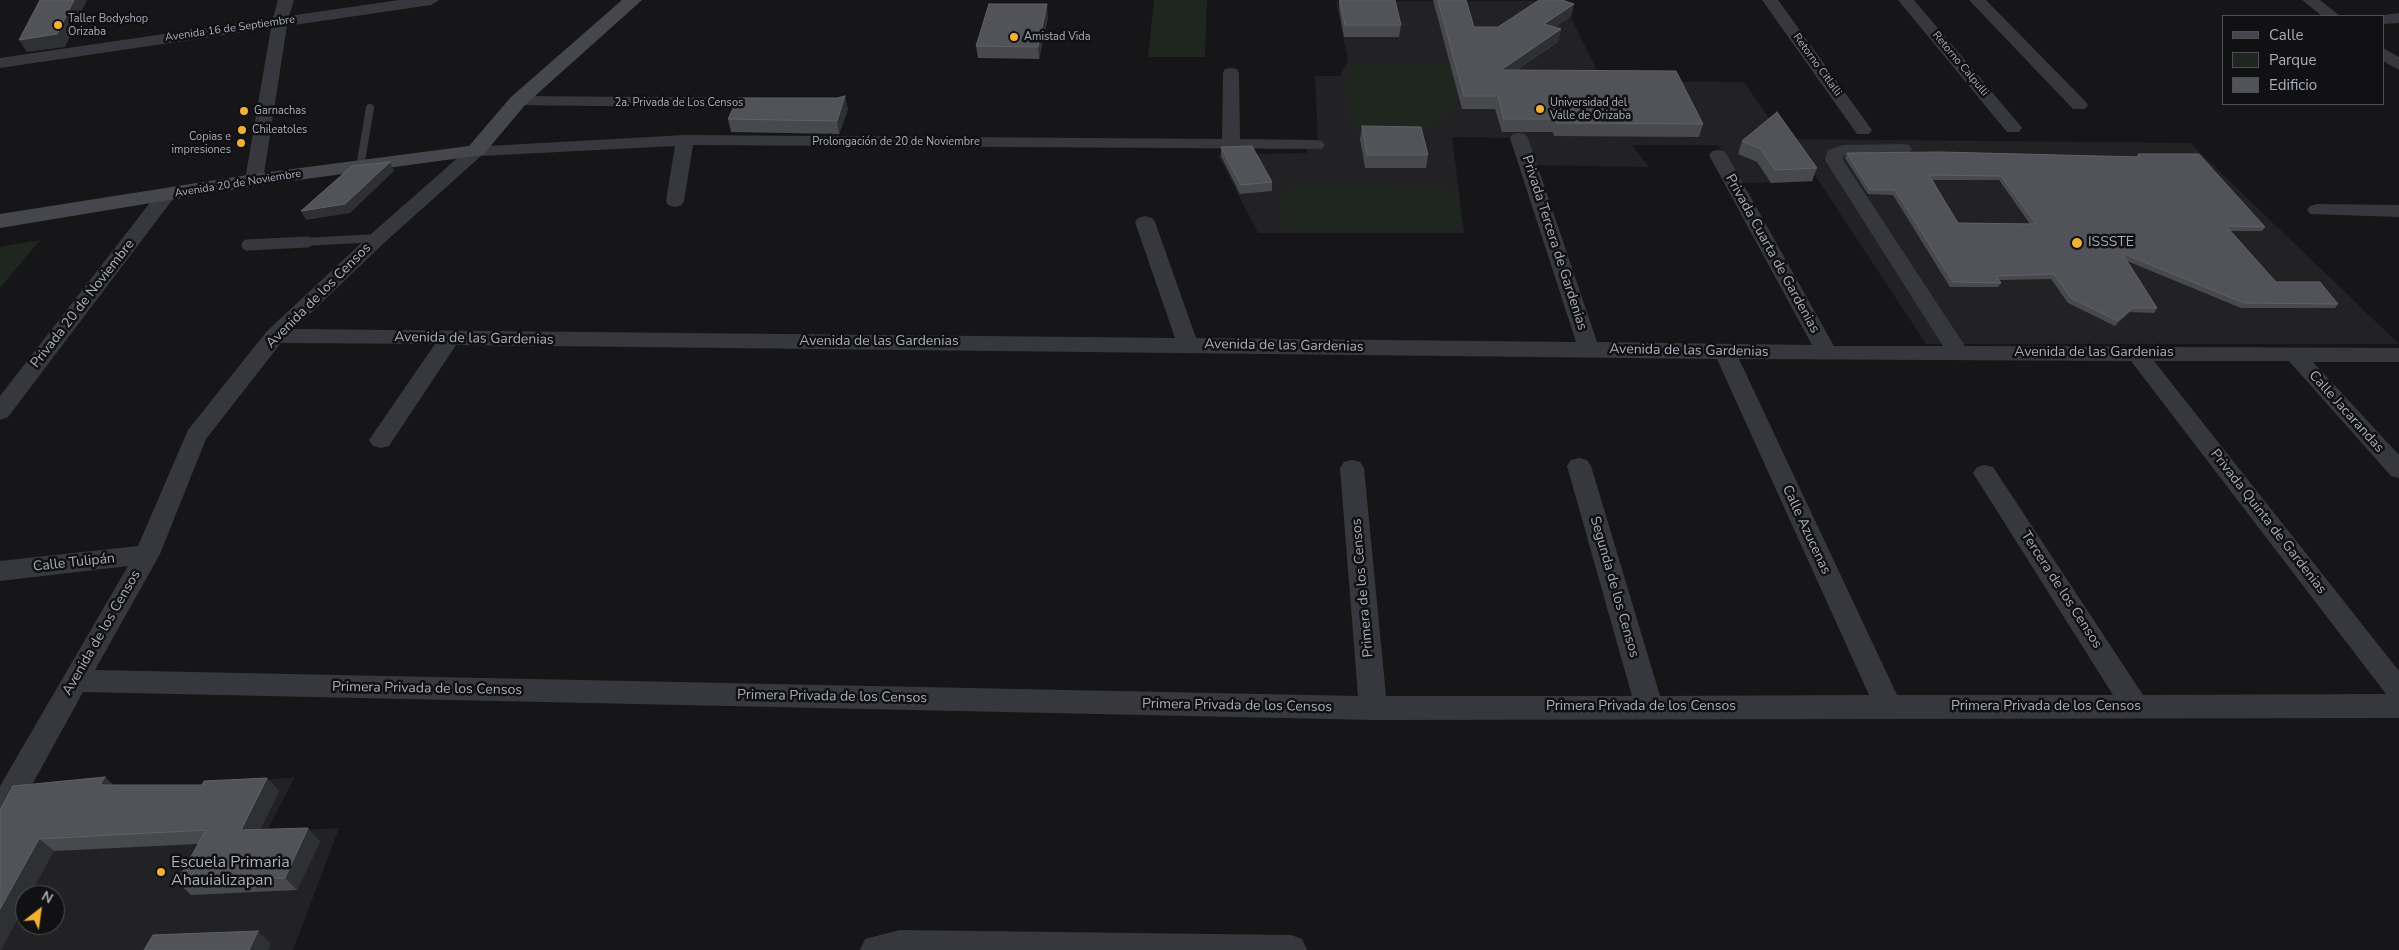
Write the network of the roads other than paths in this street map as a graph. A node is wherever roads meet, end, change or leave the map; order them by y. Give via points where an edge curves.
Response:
1 (286, 0) edge
2 (431, 0) edge
3 (633, 0) edge
4 (1770, 0) edge
5 (1906, 0) edge
6 (1976, 0) edge
7 (2310, 0) edge
8 (2331, 15) edge
9 (2399, 18) edge
10 (2384, 19) edge
11 (280, 21) junction
12 (2384, 54) edge
13 (0, 62) edge
14 (2399, 65) edge
15 (1232, 73) dead end
16 (518, 101) junction
17 (781, 103) edge
18 (2079, 105) dead end
19 (370, 108) dead end
20 (2013, 128) dead end
21 (1863, 130) dead end
22 (1519, 138) edge
23 (685, 140) junction
24 (1231, 144) junction
25 (1316, 145) dead end
26 (1903, 149) dead end
27 (476, 151) junction
28 (1718, 155) dead end
29 (360, 167) junction
30 (254, 180) junction
31 (166, 195) junction
32 (675, 201) dead end
33 (2317, 210) dead end
34 (2399, 211) edge
35 (0, 221) edge
36 (1145, 222) dead end
37 (378, 238) junction
38 (247, 245) dead end
39 (275, 336) junction
40 (449, 339) junction
41 (1188, 345) junction
42 (1589, 349) junction
43 (1725, 352) junction
44 (1958, 352) junction
45 (1827, 353) junction
46 (2136, 353) junction
47 (2294, 354) junction
48 (2399, 355) edge
49 (0, 412) edge
50 (381, 440) dead end
51 (2389, 448) edge
52 (1579, 466) dead end
53 (1352, 468) dead end
54 (2399, 470) edge
55 (1985, 473) dead end
56 (147, 554) junction
57 (0, 571) edge
58 (74, 682) junction
59 (2399, 691) edge
60 (2399, 706) edge
61 (1649, 707) junction
62 (1888, 707) junction
63 (2136, 707) junction
64 (1374, 708) junction
65 (0, 814) edge
66 (876, 950) edge
67 (1290, 950) edge

1 - 11 street
2 - 11 street, Avenida 16 de Septiembre
3 - 16 street, Avenida de los Censos
4 - 21 street, Retorno Citlalli
5 - 20 street, Retorno Calpulli
6 - 18 street
7 - 8 street
9 - 10 street
11 - 13 street, Avenida 16 de Septiembre
11 - 30 street
12 - 14 street
15 - 24 street
16 - 17 street, 2a. Privada de Los Censos
16 - 27 street, Avenida de los Censos
19 - 29 lane
22 - 42 street, Privada Tercera de Gardenias
23 - 24 street, Prolongación de 20 de Noviembre
23 - 27 street, Prolongación de 20 de Noviembre
23 - 32 street
24 - 25 street, Prolongación de 20 de Noviembre
26 - 44 street via 1843,150 1834,154 1834,160
27 - 29 street, Avenida 20 de Noviembre
27 - 37 street, Avenida de los Censos
28 - 45 street, Privada Cuarta de Gardenias
29 - 30 street, Avenida 20 de Noviembre
30 - 31 street, Avenida 20 de Noviembre
31 - 35 street, Avenida 20 de Noviembre
31 - 49 street, Privada 20 de Noviembre
33 - 34 street
36 - 41 street
37 - 38 lane
37 - 39 street, Avenida de los Censos
39 - 40 street, Avenida de las Gardenias
39 - 56 street, Avenida de los Censos via 196,436
40 - 41 street, Avenida de las Gardenias
40 - 50 street
41 - 42 street, Avenida de las Gardenias
42 - 43 street, Avenida de las Gardenias
43 - 45 street, Avenida de las Gardenias
43 - 62 street, Calle Azucenas
44 - 45 street, Avenida de las Gardenias
44 - 46 street, Avenida de las Gardenias
46 - 47 street, Avenida de las Gardenias
46 - 59 street, Privada Quinta de Gardenias
47 - 48 street
47 - 51 street, Calle Jacarandas
51 - 54 street, Calle Jacarandas
52 - 61 street, Segunda de los Censos
53 - 64 street, Primera de los Censos
55 - 63 street, Tercera de los Censos
56 - 57 street, Calle Tulipán
56 - 58 street, Avenida de los Censos
58 - 64 street, Primera Privada de los Censos
58 - 65 street, Avenida de los Censos
60 - 63 street, Primera Privada de los Censos
61 - 62 street, Primera Privada de los Censos
61 - 64 street, Primera Privada de los Censos
62 - 63 street, Primera Privada de los Censos
66 - 67 street via 900,945

